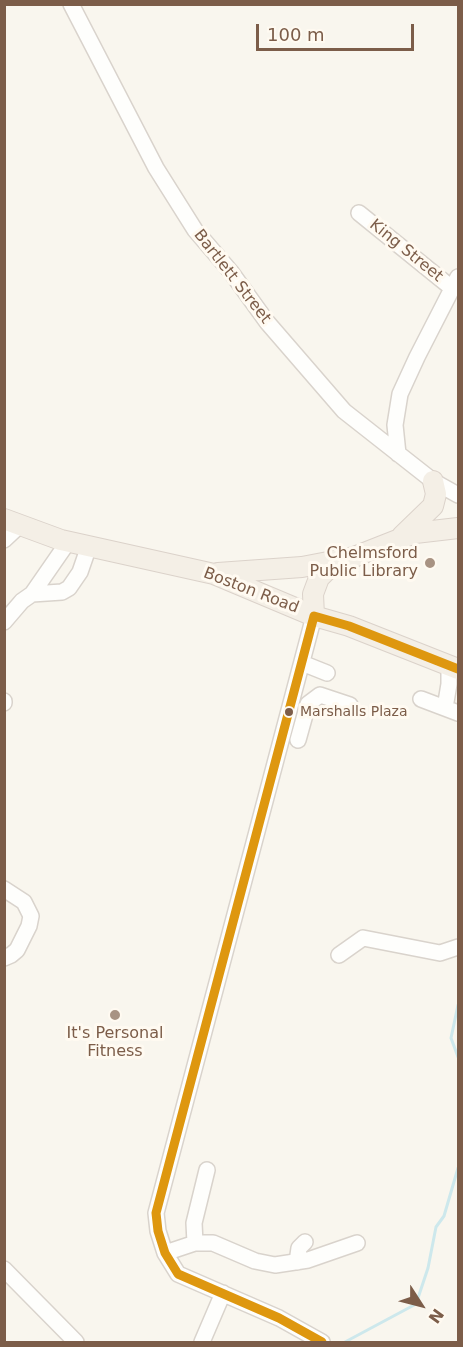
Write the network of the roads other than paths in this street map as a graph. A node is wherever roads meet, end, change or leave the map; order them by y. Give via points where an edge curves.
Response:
1 (71, 4) edge
2 (359, 213) dead end
3 (456, 283) edge
4 (398, 454) junction
5 (433, 481) junction
6 (459, 495) edge
7 (12, 522) edge
8 (459, 528) edge
9 (400, 538) junction
10 (4, 540) edge
11 (68, 542) junction
12 (89, 546) junction
13 (354, 557) junction
14 (214, 574) junction
15 (315, 586) junction
16 (32, 594) junction
17 (314, 616) junction
18 (4, 622) edge
19 (349, 626) junction
20 (302, 663) junction
21 (454, 667) edge
22 (327, 673) dead end
23 (459, 690) edge
24 (421, 699) dead end
25 (350, 705) dead end
26 (452, 711) edge
27 (298, 740) dead end
28 (4, 889) edge
29 (459, 947) edge
30 (339, 955) dead end
31 (4, 958) edge
32 (207, 1170) dead end
33 (195, 1243) junction
34 (357, 1243) dead end
35 (315, 1246) junction
36 (165, 1253) junction
37 (297, 1262) junction
38 (4, 1269) edge
39 (223, 1293) junction
40 (76, 1342) edge
41 (202, 1342) edge
42 (322, 1342) edge

1 - 4 street, Bartlett Street via 156,168 195,230 344,411
2 - 3 street, King Street
3 - 4 street via 400,394 395,425
4 - 5 street, Bartlett Street
5 - 6 street, Bartlett Street
5 - 9 main road via 433,506
7 - 10 street
7 - 11 main road, Boston Road
8 - 9 main road
9 - 13 main road
11 - 12 main road, Boston Road
11 - 16 street
12 - 14 main road, Boston Road
12 - 16 street via 80,572 69,588
13 - 14 main road via 302,567
13 - 15 main road via 327,570
14 - 17 main road, Boston Road
15 - 17 main road
15 - 19 main road via 326,610
16 - 18 street
17 - 19 main road, Boston Road
17 - 20 street
19 - 21 main road, Boston Road
20 - 22 street
20 - 36 street via 160,1191 156,1213
21 - 26 street via 449,684
23 - 26 street
24 - 26 street
25 - 27 street via 320,695 308,704
28 - 31 street via 30,910 29,926 17,950
29 - 30 street via 440,953 363,938
32 - 33 street via 194,1223
33 - 36 street
33 - 37 street via 213,1243 275,1265
34 - 35 street
35 - 37 street
35 - 37 street via 298,1248
36 - 39 street via 178,1274
38 - 40 street
39 - 41 street
39 - 42 street

